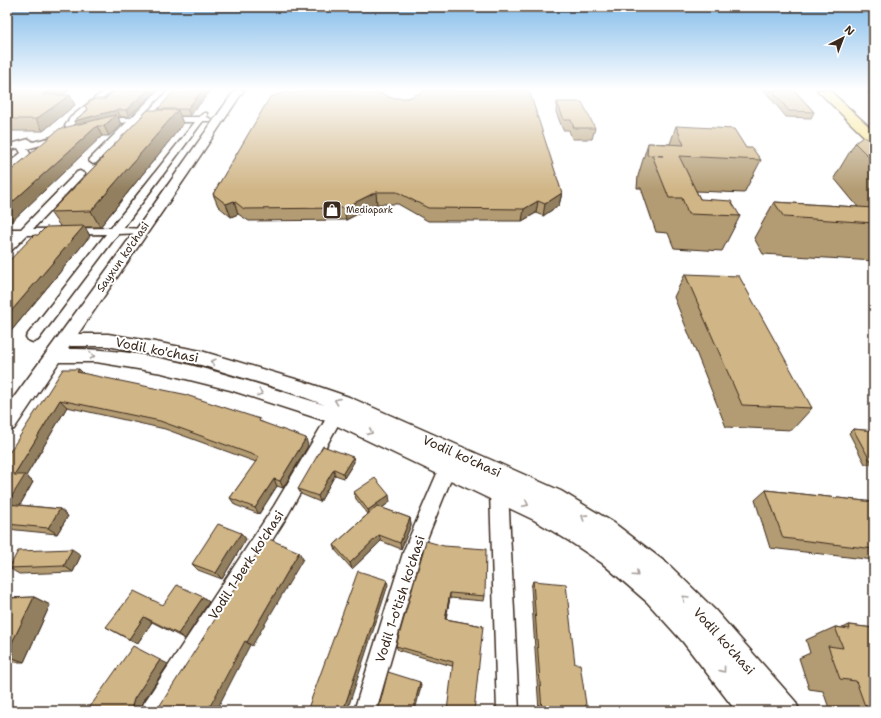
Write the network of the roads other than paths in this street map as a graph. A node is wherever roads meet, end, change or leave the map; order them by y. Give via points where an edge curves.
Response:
1 (71, 124) edge
2 (102, 124) edge
3 (130, 124) edge
4 (198, 124) edge
5 (217, 124) edge
6 (859, 124) edge
7 (94, 125) edge
8 (7, 138) edge
9 (874, 138) edge
10 (22, 146) junction
11 (7, 148) edge
12 (7, 153) edge
13 (93, 161) dead end
14 (7, 169) edge
15 (80, 174) dead end
16 (7, 232) edge
17 (24, 232) junction
18 (112, 236) junction
19 (138, 236) junction
20 (11, 240) edge
21 (7, 249) edge
22 (33, 338) dead end
23 (65, 340) junction
24 (53, 356) junction
25 (335, 416) junction
26 (7, 423) edge
27 (448, 467) junction
28 (499, 491) junction
29 (152, 711) edge
30 (365, 711) edge
31 (508, 711) edge
32 (755, 711) edge
33 (785, 711) edge

1 - 10 street via 69,126 77,129
2 - 7 street
3 - 13 street
4 - 18 street
5 - 19 street, Sayxun ko'chasi
6 - 9 main road
8 - 10 street via 18,138
10 - 11 street
10 - 12 street
10 - 14 street via 26,153
15 - 17 street
16 - 17 street
17 - 18 street
17 - 20 street
18 - 19 street
18 - 20 street
18 - 22 street
19 - 23 street, Sayxun ko'chasi
20 - 21 street
23 - 24 street, Sayxun ko'chasi
33 -> 23 street, Vodil ko'chasi via 706,619 660,574 606,531 553,498 342,403 295,386 201,358 163,350 108,340
24 -> 25 street, Vodil ko'chasi via 96,355 162,366 230,383
24 - 26 street, Sayxun ko'chasi
25 -> 27 street, Vodil ko'chasi
25 - 29 street, Vodil 1-berk ko'chasi via 280,512
27 - 28 street, Vodil ko'chasi
27 - 30 street, Vodil 1-o'tish ko'chasi via 413,550
28 - 31 street, Vodil ko'chasi
28 -> 32 street, Vodil ko'chasi via 564,524 628,567 671,608

